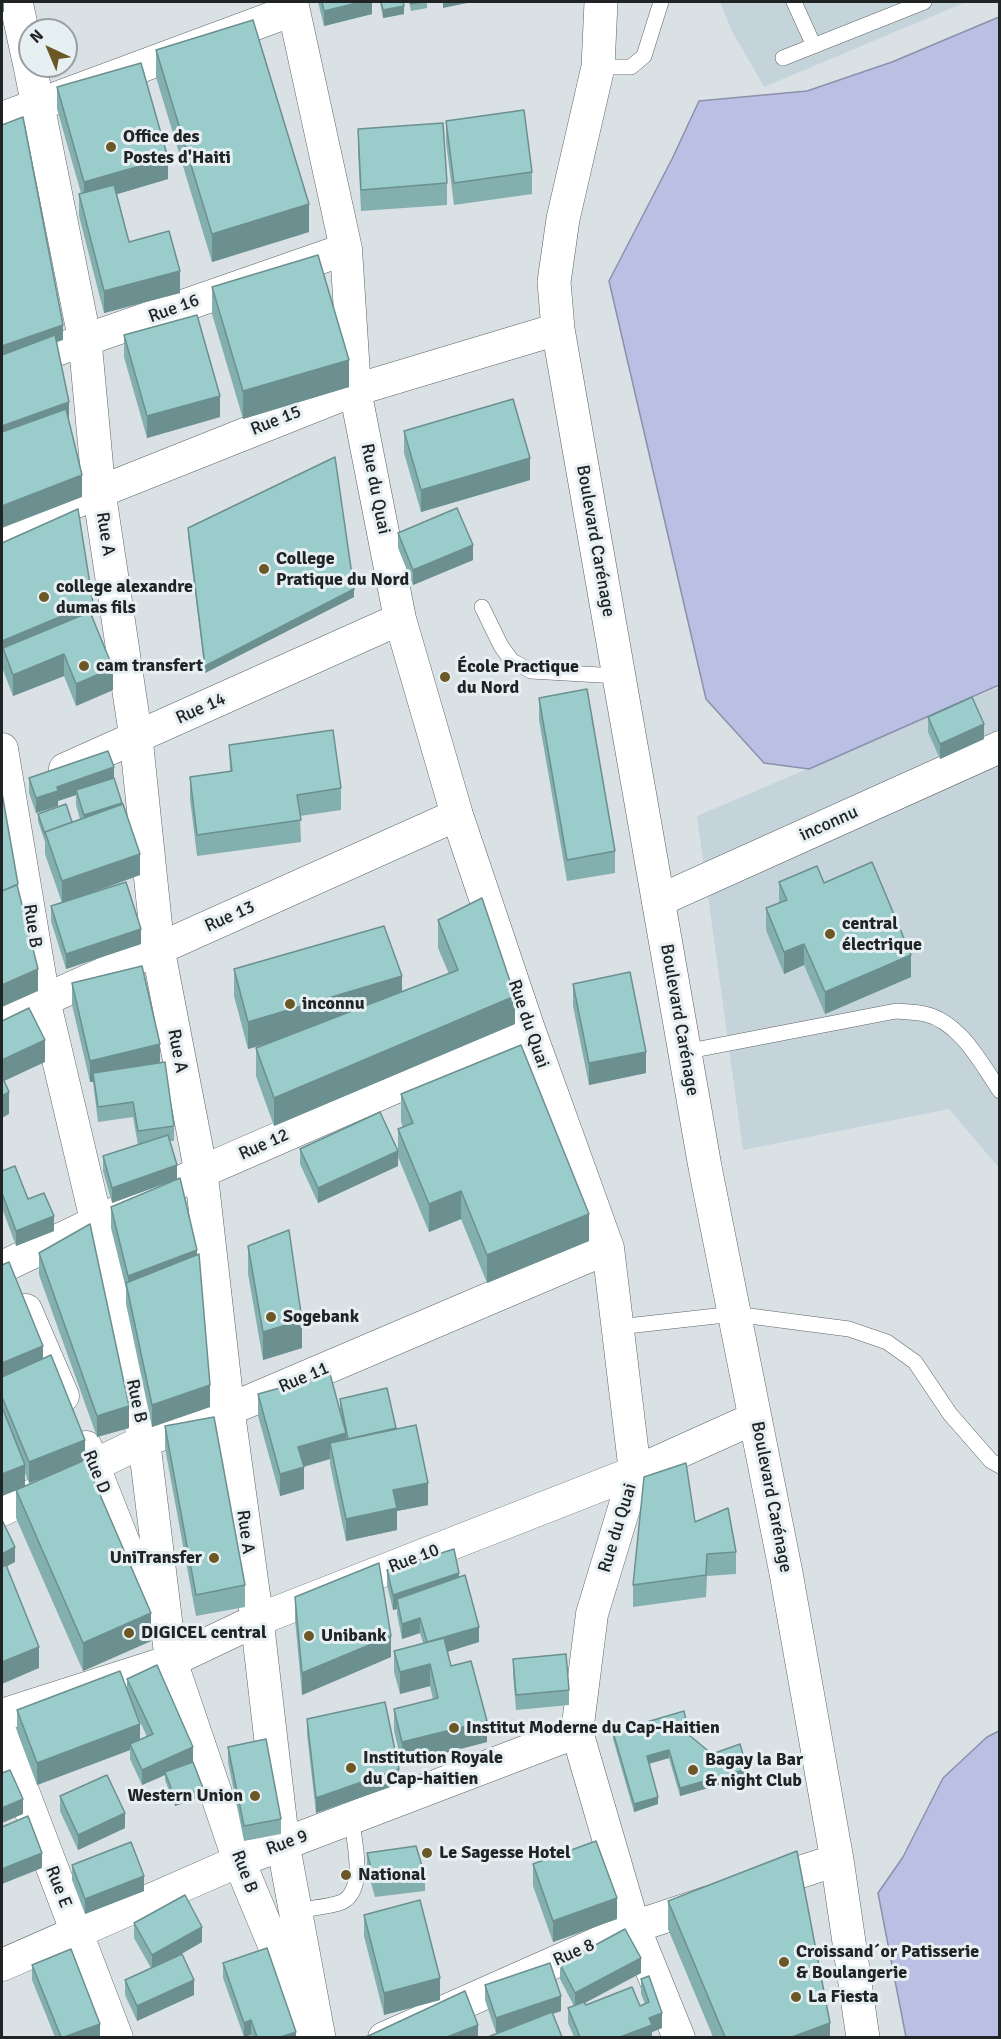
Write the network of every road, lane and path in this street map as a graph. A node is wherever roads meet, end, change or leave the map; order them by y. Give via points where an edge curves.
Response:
1 (16, 2) edge
2 (601, 2) edge
3 (661, 2) edge
4 (794, 2) edge
5 (924, 2) edge
6 (907, 5) edge
7 (293, 6) edge
8 (20, 18) edge
9 (814, 46) junction
10 (783, 58) dead end
11 (598, 67) junction
12 (33, 78) edge
13 (38, 104) junction
14 (2, 118) edge
15 (346, 249) junction
16 (558, 329) junction
17 (85, 341) junction
18 (2, 369) edge
19 (356, 390) junction
20 (99, 492) junction
21 (2, 534) edge
22 (482, 607) dead end
23 (400, 619) junction
24 (618, 676) junction
25 (136, 738) junction
26 (999, 747) edge
27 (2, 749) edge
28 (21, 789) edge
29 (458, 815) junction
30 (658, 901) junction
31 (158, 950) junction
32 (44, 1000) junction
33 (2, 1019) edge
34 (529, 1029) junction
35 (684, 1052) junction
36 (999, 1091) edge
37 (201, 1172) junction
38 (96, 1220) junction
39 (608, 1248) junction
40 (3, 1261) edge
41 (734, 1314) junction
42 (618, 1328) junction
43 (228, 1410) junction
44 (755, 1418) junction
45 (144, 1441) junction
46 (93, 1465) junction
47 (999, 1467) edge
48 (635, 1472) junction
49 (2, 1510) edge
50 (257, 1620) junction
51 (171, 1661) junction
52 (2, 1715) edge
53 (577, 1732) junction
54 (2, 1736) edge
55 (351, 1818) junction
56 (283, 1844) junction
57 (837, 1860) junction
58 (238, 1861) junction
59 (296, 1911) junction
60 (634, 1927) junction
61 (76, 1933) junction
62 (2, 1965) edge
63 (117, 2037) edge
64 (312, 2037) edge
65 (319, 2037) edge
66 (384, 2037) edge
67 (679, 2037) edge
68 (863, 2037) edge

1 - 8 street, Rue A
2 - 11 street, Boulevard Carénage
3 - 11 lane via 644,56 632,67
4 - 9 lane
5 - 6 lane
6 - 9 lane
7 - 13 street
7 - 15 street, Rue du Quai
9 - 10 lane
11 - 16 street, Boulevard Carénage via 562,219 554,282
12 - 13 street, Rue A
13 - 14 street
13 - 17 street, Rue A
15 - 17 street, Rue 16
15 - 19 street, Rue du Quai
16 - 19 street, Rue 15
16 - 24 street, Boulevard Carénage
17 - 18 street, Rue 16
17 - 20 street, Rue A
19 - 20 street, Rue 15
19 - 23 street, Rue du Quai
20 - 21 street, Rue 15
20 - 25 street, Rue A
22 - 24 lane via 512,661 531,671
23 - 25 street, Rue 14
23 - 29 street, Rue du Quai
24 - 30 street, Boulevard Carénage
25 - 28 street, Rue 14
25 - 31 street, Rue A
26 - 30 street, inconnu
27 - 28 street, Rue B
28 - 32 street, Rue B
29 - 31 street, Rue 13
29 - 34 street, Rue du Quai
30 - 35 street, Boulevard Carénage
31 - 32 street, Rue 13
31 - 37 street, Rue A
32 - 33 street, Rue 13
32 - 38 street, Rue B
34 - 37 street, Rue 12
34 - 39 street, Rue du Quai
35 - 36 lane via 896,1011 926,1014 951,1026
35 - 41 street, Boulevard Carénage
37 - 38 street, Rue 12
37 - 43 street, Rue A
38 - 40 street, Rue 12
38 - 45 street, Rue B
39 - 42 street, Rue du Quai
39 - 43 street, Rue 11
40 - 46 street, Rue D
41 - 42 lane
41 - 44 street, Boulevard Carénage
41 - 47 lane via 849,1329 888,1342 915,1362 950,1414
42 - 48 street, Rue du Quai
43 - 45 street, Rue 11
43 - 50 street, Rue A
44 - 48 street, Rue 10
44 - 57 street, Boulevard Carénage
45 - 46 street, Rue 11
45 - 51 street, Rue B
46 - 49 street, Rue 11
46 - 51 street, Rue D
48 - 50 street, Rue 10
48 - 53 street, Rue du Quai via 592,1614
50 - 51 street, Rue 10
50 - 56 street, Rue A
51 - 52 street, Rue 10
51 - 58 street, Rue B
53 - 55 street, Rue 9
53 - 60 street, Rue du Quai
54 - 61 street, Rue E
55 - 56 street, Rue 9
55 - 59 lane via 357,1882 351,1894 343,1901
56 - 58 street, Rue 9
56 - 59 street, Rue A
57 - 60 street, Rue 8
57 - 68 street, Boulevard Carénage
58 - 61 street, Rue 9
58 - 64 street, Rue B
59 - 65 street, Rue A
60 - 66 street, Rue 8
60 - 67 street, Rue du Quai
61 - 62 street, Rue 9
61 - 63 street, Rue E

